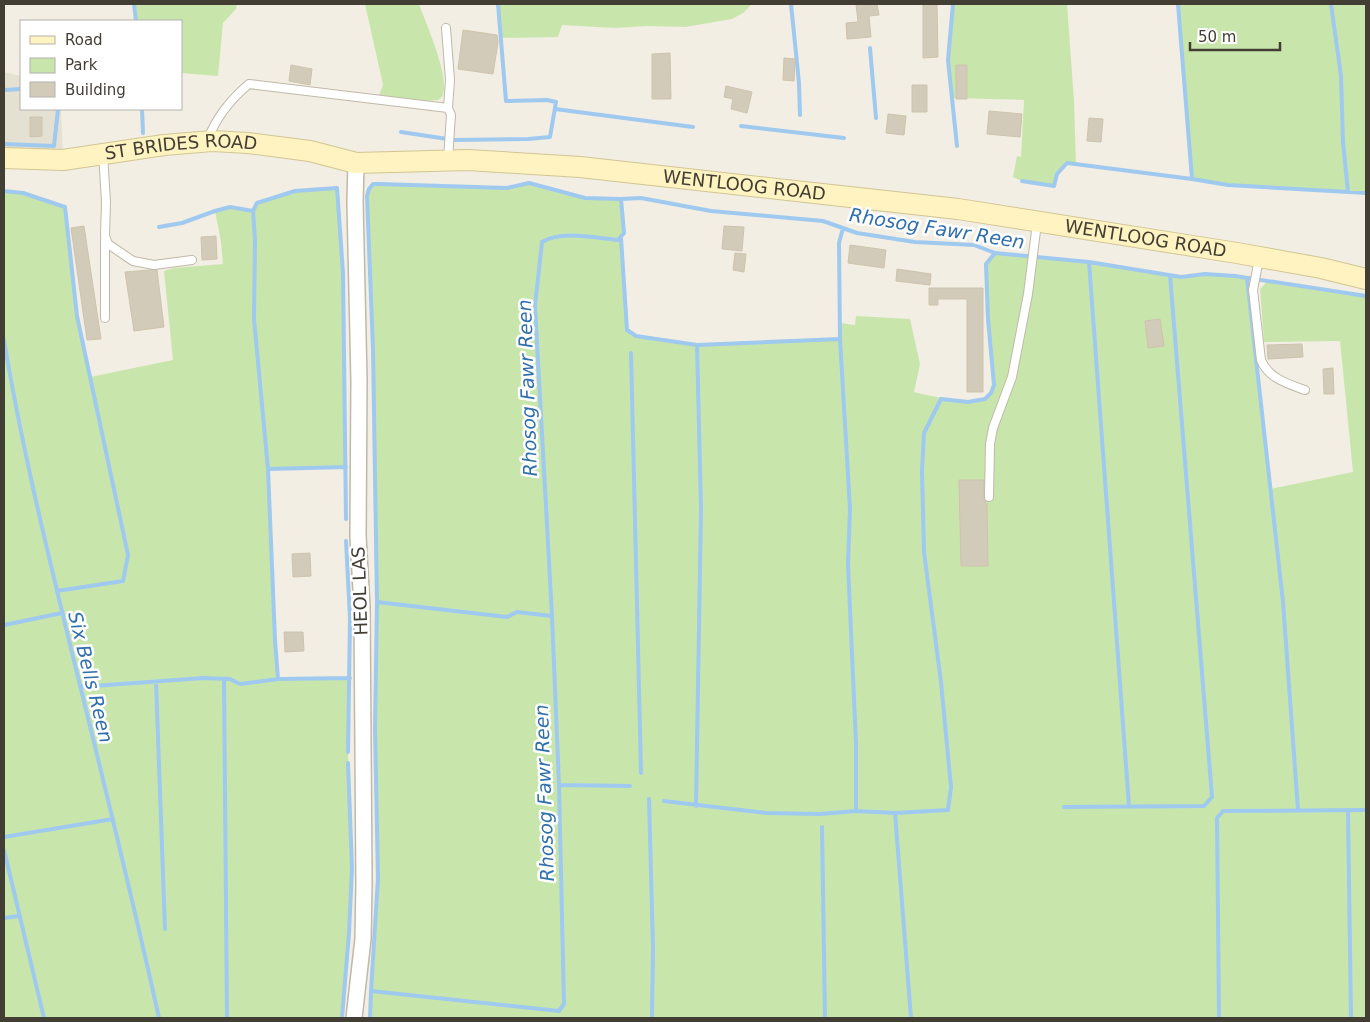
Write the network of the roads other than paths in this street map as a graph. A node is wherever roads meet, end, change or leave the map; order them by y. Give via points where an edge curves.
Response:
1 (446, 28) dead end
2 (448, 108) junction
3 (207, 142) junction
4 (103, 154) junction
5 (4, 158) edge
6 (448, 161) junction
7 (356, 163) junction
8 (1037, 221) junction
9 (105, 236) junction
10 (192, 260) dead end
11 (1257, 266) junction
12 (1366, 279) edge
13 (105, 318) dead end
14 (1305, 390) dead end
15 (990, 497) dead end
16 (354, 1018) edge

1 - 2 lane via 450,80
2 - 3 lane via 250,84 230,104
2 - 6 lane via 451,116
3 - 4 main road, ST BRIDES ROAD
3 - 7 main road, ST BRIDES ROAD via 248,143 310,151
4 - 5 main road, ST BRIDES ROAD via 63,160
4 - 9 lane
6 - 7 main road, WENTLOOG ROAD
6 - 8 main road, WENTLOOG ROAD via 589,168 825,193
7 - 16 street, HEOL LAS via 364,884 363,939
8 - 11 main road, WENTLOOG ROAD
8 - 15 lane via 1033,264 1012,377 990,444
9 - 10 lane via 108,244 133,261 154,265
9 - 13 lane
11 - 12 main road, WENTLOOG ROAD
11 - 14 lane via 1253,290 1263,364 1275,377

